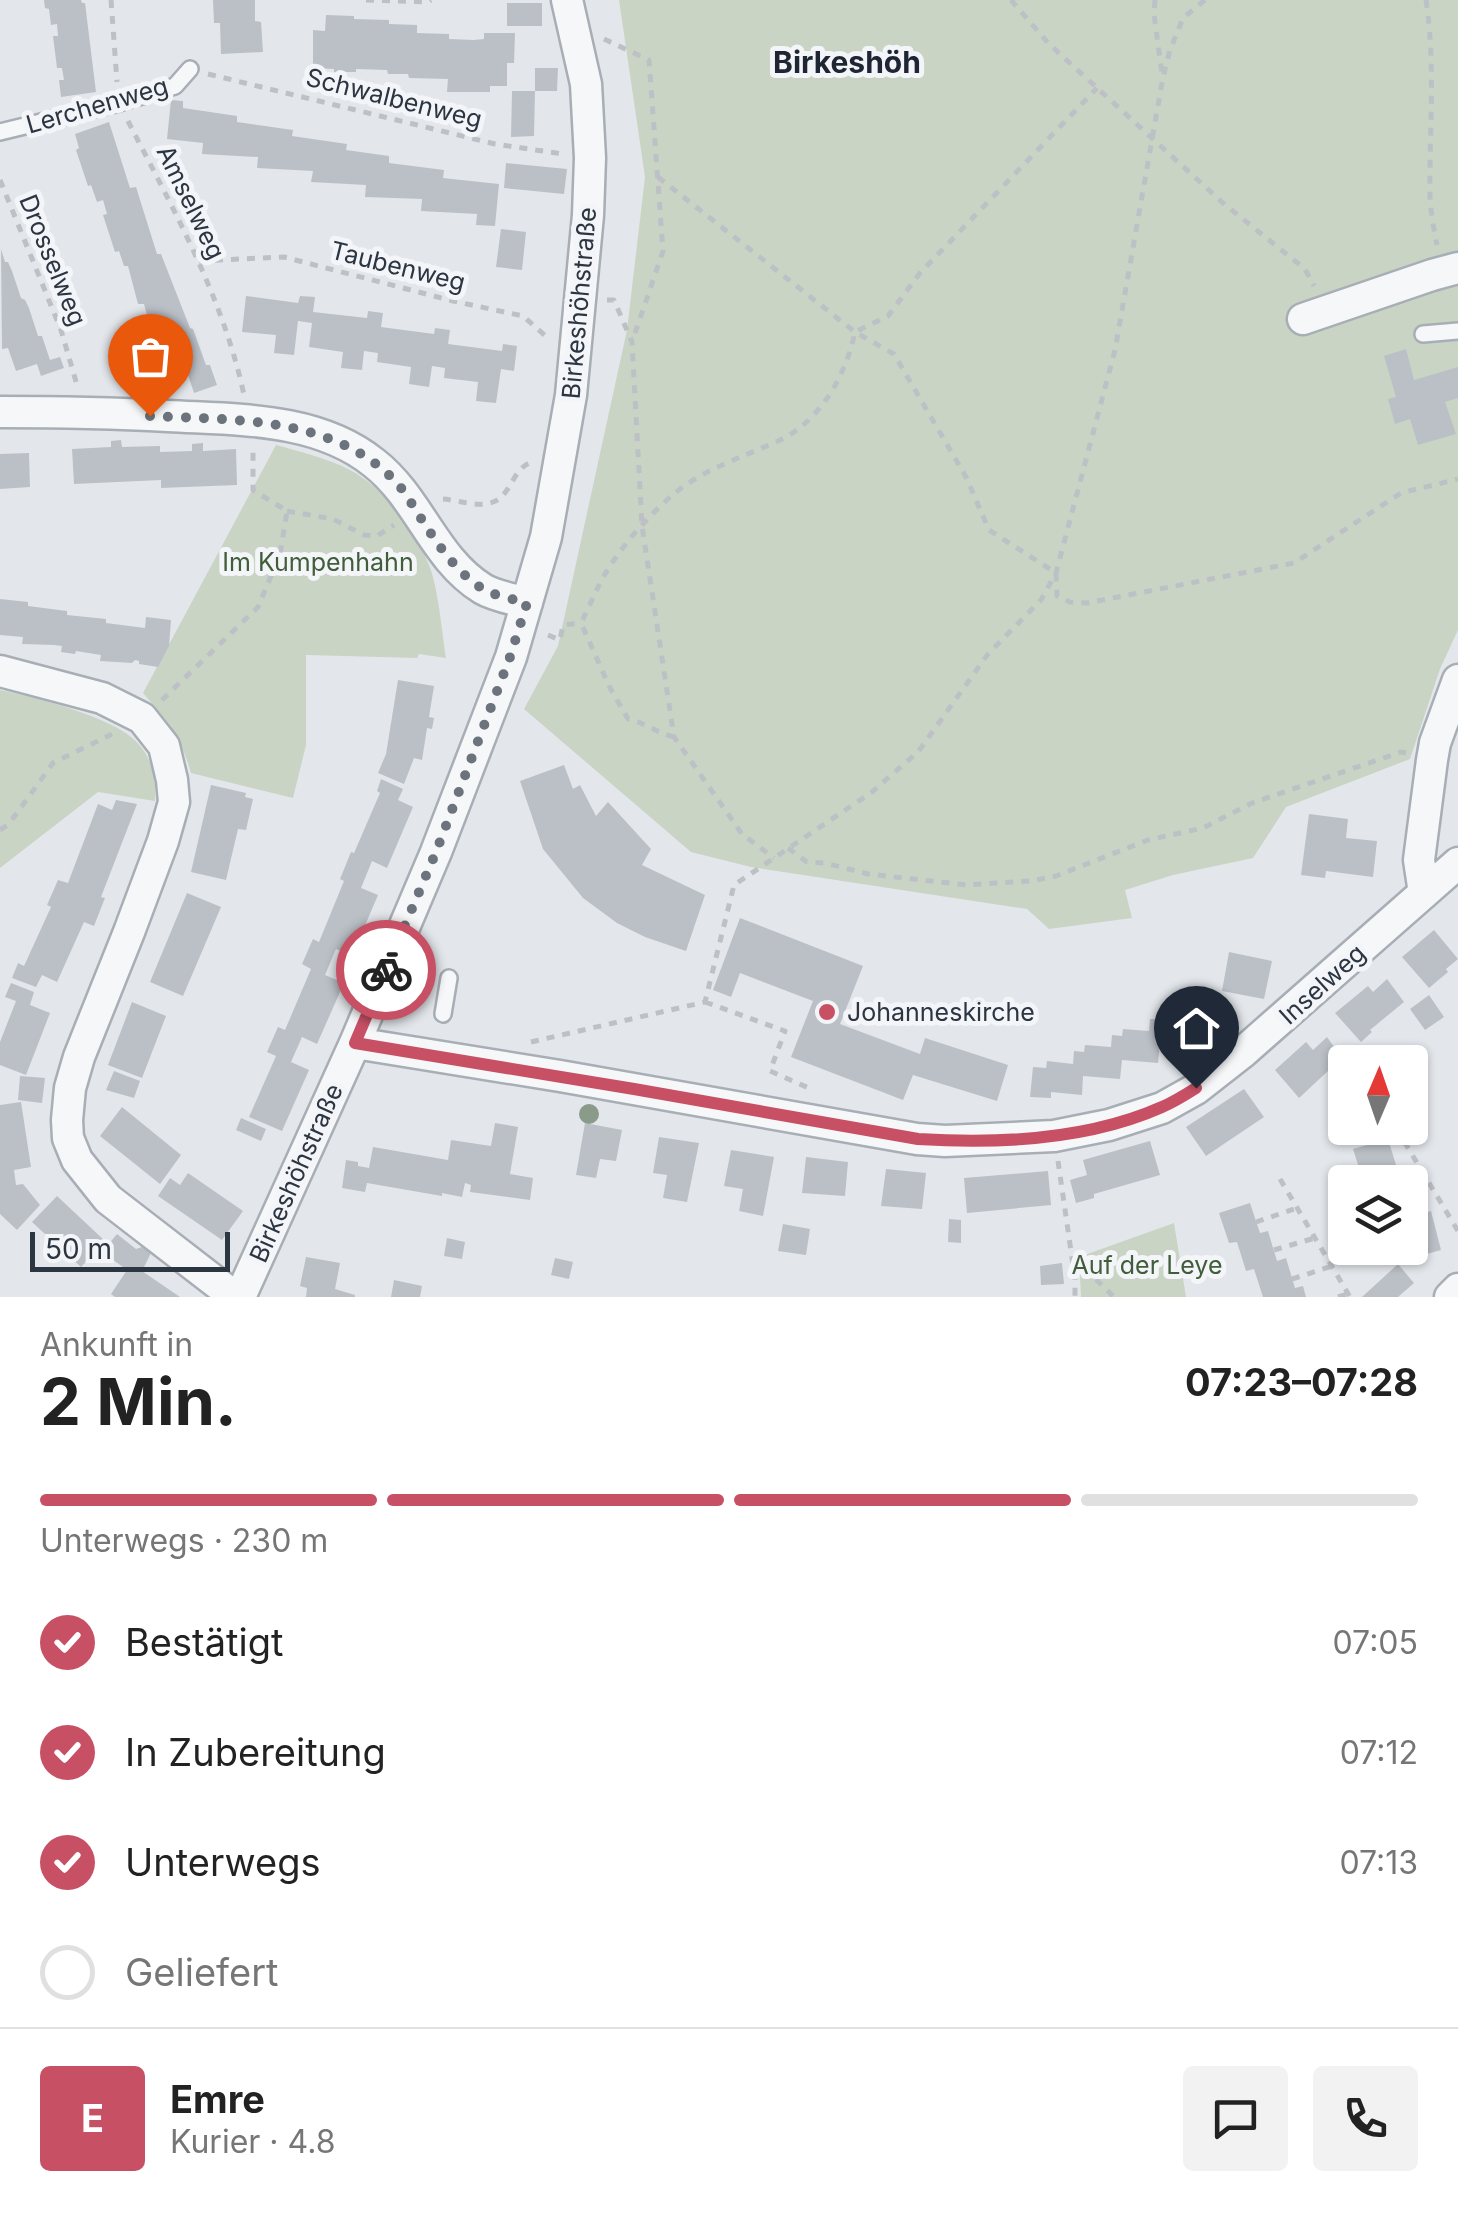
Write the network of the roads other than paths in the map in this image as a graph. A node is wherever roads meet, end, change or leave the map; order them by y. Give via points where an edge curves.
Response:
1 (570, 12) edge
2 (190, 70) road end
3 (0, 132) edge
4 (1449, 271) edge
5 (1315, 315) road end
6 (1458, 331) edge
7 (1422, 334) dead end
8 (0, 412) edge
9 (524, 614) junction
10 (0, 671) edge
11 (1458, 680) edge
12 (1458, 863) edge
13 (1424, 892) junction
14 (450, 978) dead end
15 (442, 1014) dead end
16 (355, 1043) junction
17 (1458, 1289) edge
18 (238, 1297) edge
19 (1450, 1297) edge

1 - 9 street, Birkeshöhstraße via 586,84 590,158 571,395 546,537
2 - 3 lane, Lerchenweg via 175,86
4 - 5 street
6 - 7 lane
8 - 9 street via 249,421 328,436 398,484 446,558
9 - 16 street, Birkeshöhstraße via 436,852
10 - 18 street via 102,698 142,718 164,746 174,802 79,1057 68,1138 108,1199
11 - 13 street via 1432,760 1419,860
12 - 13 street, Inselweg
13 - 16 street, Inselweg via 1196,1088 1162,1108 1054,1136 918,1139
14 - 15 lane
16 - 18 street, Birkeshöhstraße
17 - 19 street

